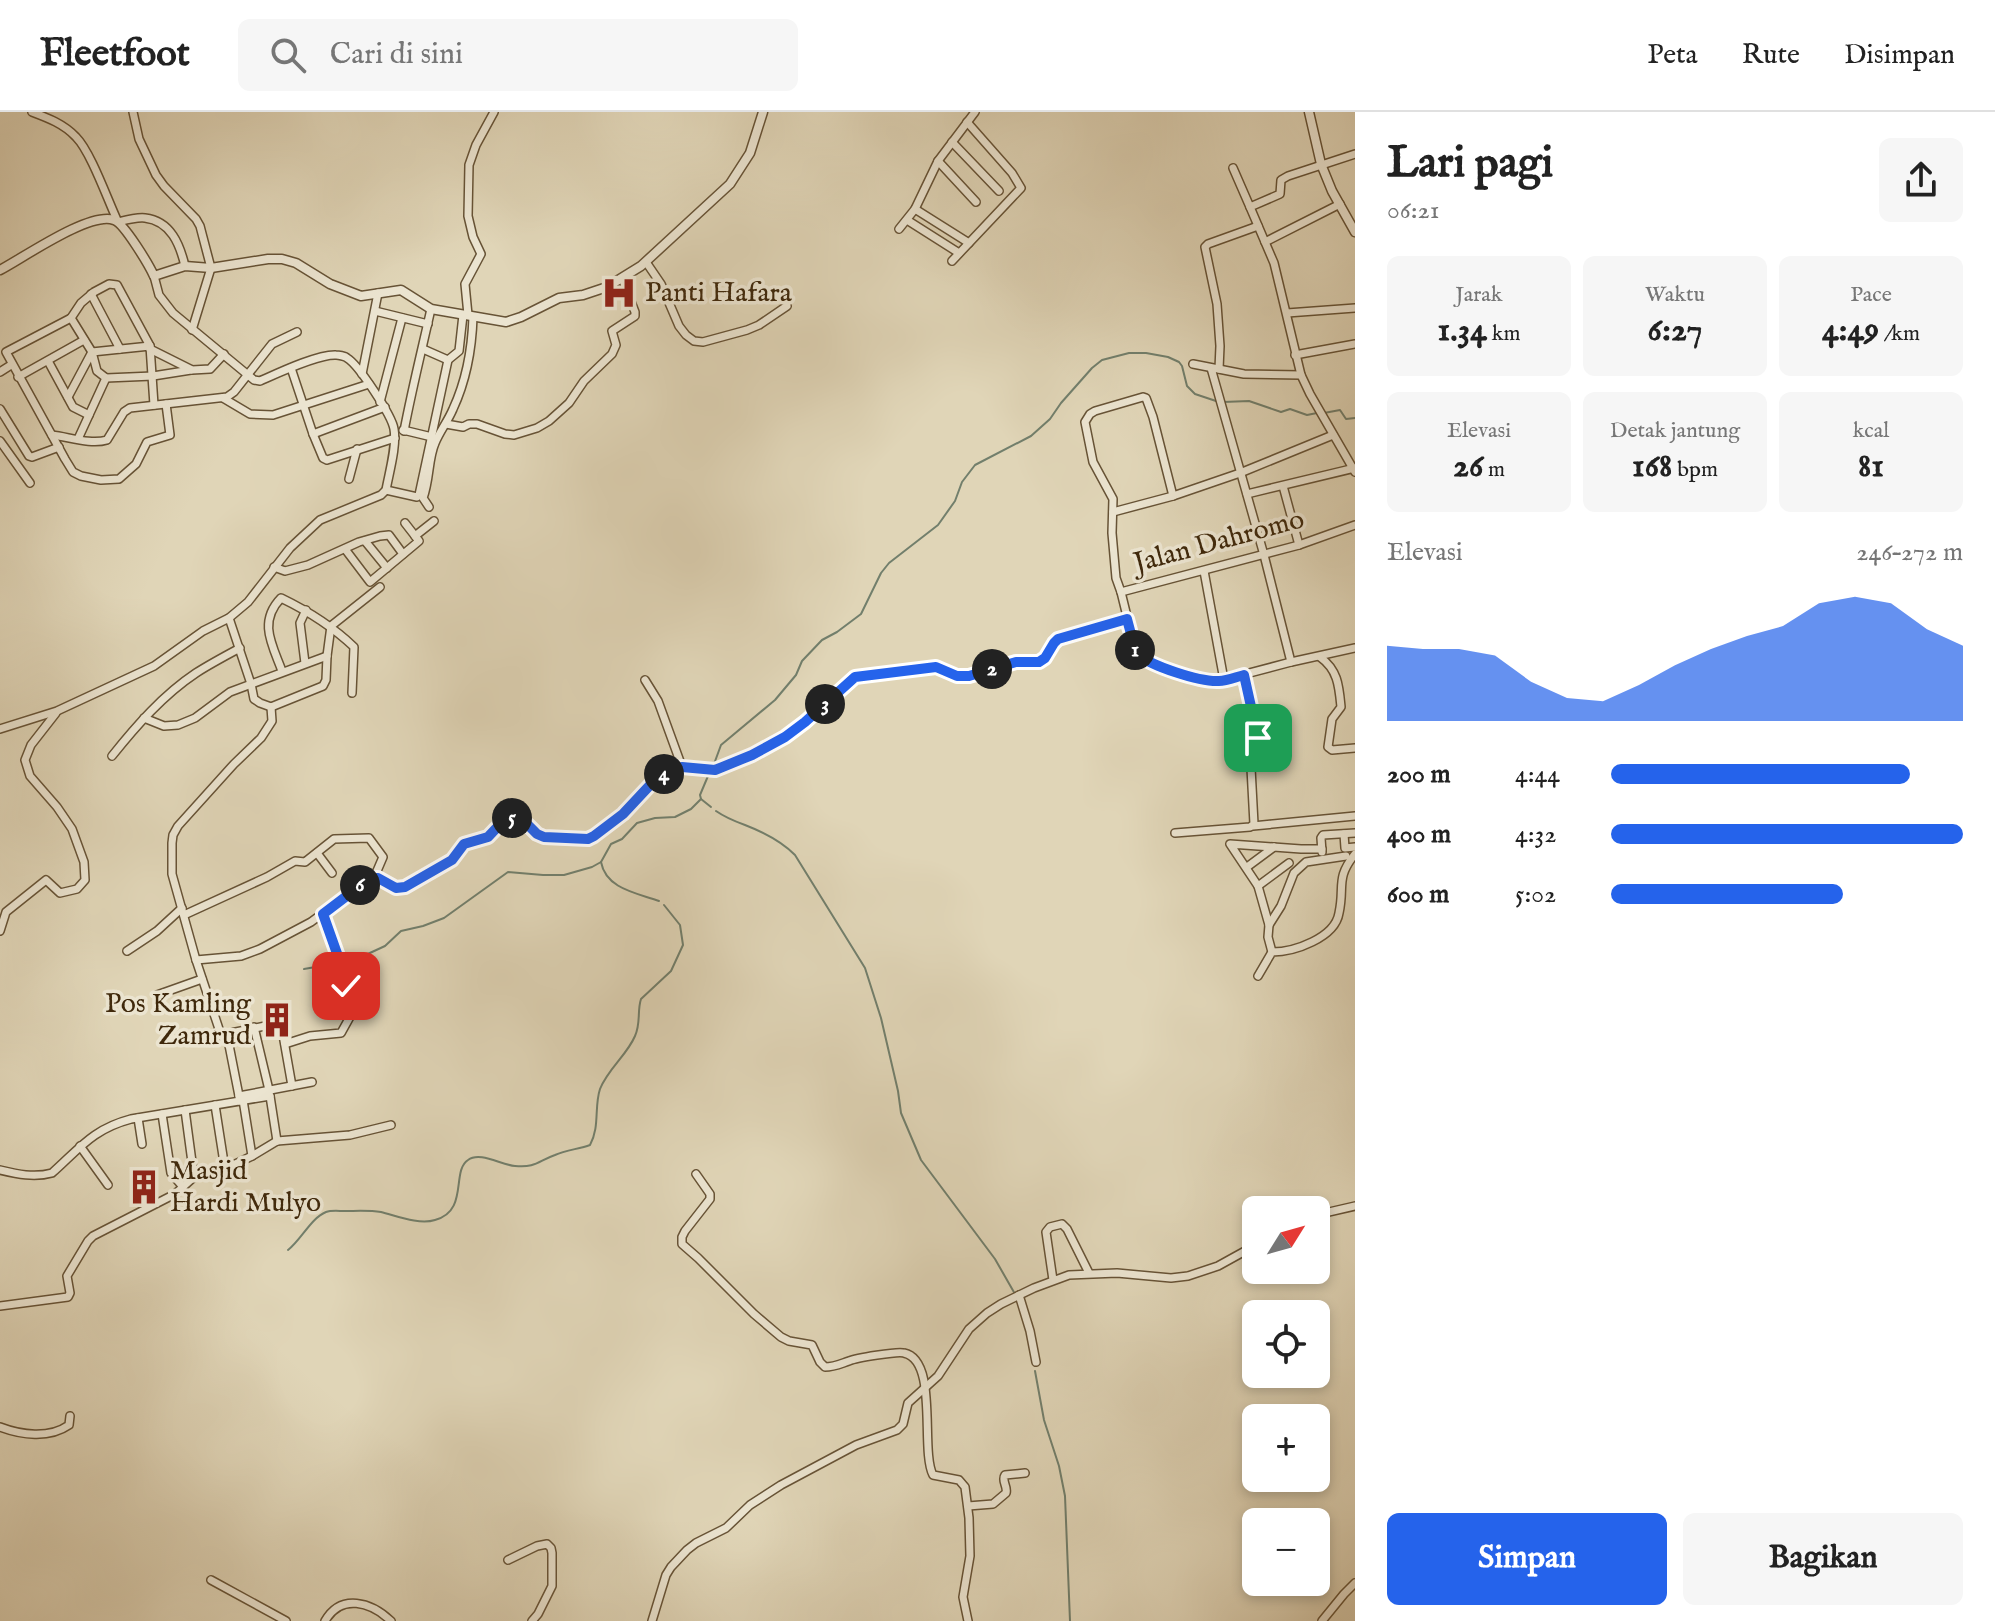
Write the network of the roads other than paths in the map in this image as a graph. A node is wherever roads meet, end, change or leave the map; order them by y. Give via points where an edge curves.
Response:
1 (32, 112) edge
2 (133, 112) edge
3 (494, 112) edge
4 (763, 112) edge
5 (975, 112) edge
6 (1309, 112) edge
7 (967, 122) junction
8 (952, 142) junction
9 (1355, 154) edge
10 (938, 161) junction
11 (1321, 164) junction
12 (1233, 168) dead end
13 (999, 191) dead end
14 (976, 202) dead end
15 (1340, 204) junction
16 (1250, 207) junction
17 (915, 209) junction
18 (907, 220) junction
19 (118, 222) junction
20 (1258, 226) junction
21 (899, 229) dead end
22 (1355, 232) edge
23 (1265, 242) junction
24 (969, 243) junction
25 (959, 253) junction
26 (952, 261) dead end
27 (646, 262) junction
28 (185, 266) junction
29 (211, 268) junction
30 (0, 270) edge
31 (154, 276) junction
32 (622, 278) junction
33 (378, 293) junction
34 (91, 294) junction
35 (787, 306) dead end
36 (1355, 308) edge
37 (431, 309) junction
38 (375, 311) junction
39 (1287, 313) junction
40 (468, 315) junction
41 (71, 318) junction
42 (402, 318) junction
43 (428, 324) junction
44 (192, 330) junction
45 (297, 332) dead end
46 (84, 340) junction
47 (1355, 344) edge
48 (150, 348) junction
49 (120, 349) junction
50 (423, 349) junction
51 (92, 352) junction
52 (224, 354) junction
53 (1295, 355) junction
54 (448, 360) junction
55 (48, 361) junction
56 (1193, 364) dead end
57 (11, 365) junction
58 (291, 368) junction
59 (1215, 369) junction
60 (191, 370) junction
61 (0, 372) edge
62 (362, 374) junction
63 (247, 375) junction
64 (1301, 375) junction
65 (153, 376) junction
66 (18, 377) junction
67 (106, 378) junction
68 (369, 384) junction
69 (68, 397) junction
70 (223, 398) junction
71 (166, 404) junction
72 (382, 404) junction
73 (154, 405) junction
74 (303, 406) junction
75 (0, 409) edge
76 (89, 415) junction
77 (446, 424) junction
78 (404, 431) junction
79 (313, 434) junction
80 (395, 434) junction
81 (52, 435) junction
82 (1333, 435) junction
83 (432, 437) junction
84 (78, 439) junction
85 (0, 441) edge
86 (59, 447) junction
87 (357, 449) junction
88 (4, 454) edge
89 (1355, 469) edge
90 (1240, 473) junction
91 (349, 479) dead end
92 (30, 483) dead end
93 (1283, 486) junction
94 (385, 492) junction
95 (1247, 494) junction
96 (1173, 496) junction
97 (429, 507) dead end
98 (1113, 512) junction
99 (434, 521) dead end
100 (405, 523) dead end
101 (1355, 525) edge
102 (415, 536) junction
103 (365, 541) junction
104 (1299, 545) junction
105 (345, 549) junction
106 (403, 554) junction
107 (1264, 555) junction
108 (274, 567) junction
109 (387, 568) junction
110 (1204, 571) junction
111 (380, 587) dead end
112 (1121, 592) junction
113 (306, 610) junction
114 (229, 618) junction
115 (1127, 619) junction
116 (331, 626) junction
117 (240, 648) junction
118 (1355, 648) edge
119 (327, 656) junction
120 (1320, 657) junction
121 (1291, 662) junction
122 (305, 663) junction
123 (282, 671) junction
124 (1244, 675) junction
125 (645, 680) dead end
126 (1224, 680) junction
127 (251, 684) junction
128 (352, 693) dead end
129 (273, 707) junction
130 (57, 711) junction
131 (144, 718) junction
132 (0, 729) edge
133 (1355, 748) edge
134 (112, 756) dead end
135 (682, 767) junction
136 (1355, 816) edge
137 (1253, 826) junction
138 (1175, 833) dead end
139 (1355, 833) edge
140 (1344, 834) junction
141 (1355, 847) edge
142 (1273, 848) junction
143 (1322, 849) junction
144 (317, 853) junction
145 (1355, 854) edge
146 (1346, 856) junction
147 (1323, 858) junction
148 (1289, 863) junction
149 (1247, 867) junction
150 (332, 873) dead end
151 (1294, 873) junction
152 (374, 878) junction
153 (1258, 886) junction
154 (183, 912) junction
155 (323, 914) junction
156 (1269, 925) junction
157 (0, 931) edge
158 (127, 951) dead end
159 (1272, 952) junction
160 (196, 960) junction
161 (1258, 976) dead end
162 (202, 979) junction
163 (157, 995) dead end
164 (242, 1004) dead end
165 (212, 1009) junction
166 (254, 1027) junction
167 (221, 1035) junction
168 (285, 1044) junction
169 (312, 1082) dead end
170 (292, 1086) junction
171 (270, 1093) junction
172 (239, 1100) junction
173 (215, 1105) junction
174 (185, 1110) junction
175 (162, 1114) junction
176 (138, 1118) junction
177 (391, 1125) dead end
178 (277, 1141) junction
179 (142, 1144) dead end
180 (80, 1146) junction
181 (252, 1156) junction
182 (225, 1169) junction
183 (0, 1170) edge
184 (696, 1174) dead end
185 (194, 1177) junction
186 (108, 1185) dead end
187 (183, 1187) junction
188 (1355, 1206) edge
189 (1330, 1212) edge
190 (1242, 1253) edge
191 (1089, 1273) junction
192 (1053, 1280) junction
193 (1019, 1295) junction
194 (0, 1306) edge
195 (1036, 1362) dead end
196 (926, 1388) junction
197 (70, 1416) dead end
198 (0, 1427) edge
199 (1025, 1473) dead end
200 (968, 1506) junction
201 (508, 1560) dead end
202 (211, 1580) dead end
203 (1355, 1583) edge
204 (286, 1621) edge
205 (325, 1621) edge
206 (391, 1621) edge
207 (532, 1621) edge
208 (652, 1621) edge
209 (968, 1621) edge
210 (1322, 1621) edge

1 - 19 street via 55,120 83,145
2 - 29 street via 156,175 200,226
3 - 40 street via 469,165 468,216 481,254 465,284
4 - 27 street via 750,153 730,184
5 - 7 street
6 - 11 street
7 - 8 street
7 - 24 street via 1021,188
8 - 10 street
8 - 13 street
9 - 11 street
10 - 14 street
10 - 17 street
11 - 15 street
11 - 16 street via 1284,178 1280,194
12 - 16 street
15 - 22 street
15 - 23 street
16 - 20 street
17 - 18 street
17 - 24 street
18 - 21 street
18 - 25 street
19 - 28 street via 145,218 168,229 180,245
19 - 30 street via 84,225
19 - 31 street
20 - 23 street
20 - 59 street via 1205,247 1217,304 1220,346
23 - 39 street
24 - 25 street
25 - 26 street
27 - 32 street
27 - 35 street via 679,326 694,341 747,330
28 - 29 street
28 - 31 street
29 - 33 street via 282,259 361,296
29 - 44 street
31 - 44 street via 166,305
32 - 40 street via 506,322
32 - 77 street via 635,316 612,331 612,354 549,421 514,435 477,424
33 - 37 street via 401,290
33 - 38 street
34 - 41 street
34 - 48 street via 117,285
34 - 49 street
36 - 39 street
37 - 40 street
37 - 43 street
38 - 42 street
38 - 62 street
39 - 53 street
40 - 54 street via 459,351
40 - 77 street via 469,358
41 - 46 street
41 - 57 street via 6,352
42 - 43 street
42 - 72 street
43 - 50 street
44 - 52 street
45 - 63 street via 272,344
46 - 51 street
46 - 55 street
47 - 53 street
48 - 49 street
48 - 60 street
48 - 65 street
49 - 51 street
50 - 54 street
50 - 78 street
51 - 67 street via 97,371
51 - 69 street
52 - 60 street via 210,369
52 - 63 street
53 - 64 street
54 - 83 street
55 - 66 street
55 - 69 street
56 - 59 street
57 - 61 street
57 - 66 street
58 - 62 street via 337,355
58 - 63 street via 260,381
58 - 74 street
59 - 64 street
59 - 90 street
60 - 65 street
62 - 68 street
63 - 70 street
64 - 82 street
65 - 67 street
65 - 73 street
66 - 81 street
67 - 76 street
68 - 72 street
68 - 74 street
69 - 76 street via 73,407
70 - 71 street
70 - 74 street via 255,415
71 - 73 street
71 - 86 street via 170,435 147,442 121,478 81,476
72 - 79 street
72 - 80 street
73 - 84 street via 126,410 105,442
74 - 79 street
75 - 86 street via 32,457
76 - 84 street
77 - 97 street via 434,444 423,498
78 - 80 street
78 - 83 street
79 - 87 street via 325,460
80 - 87 street
80 - 94 street
81 - 84 street
81 - 86 street
82 - 89 street
82 - 90 street
83 - 94 street via 419,495
85 - 88 street
87 - 91 street
88 - 92 street
89 - 93 street
90 - 95 street
90 - 96 street
93 - 95 street
93 - 104 street
94 - 108 street via 320,520
95 - 107 street
96 - 98 street
96 - 98 street via 1143,397 1095,411 1085,422 1093,462 1113,499
98 - 112 street
99 - 102 street
100 - 102 street
101 - 104 street, Jalan Dahromo
102 - 106 street via 419,541
103 - 105 street
103 - 106 street via 389,535
103 - 109 street
104 - 107 street, Jalan Dahromo
105 - 108 street via 285,571
105 - 109 street via 370,582
106 - 109 street
107 - 110 street, Jalan Dahromo
107 - 121 street
108 - 114 street
110 - 112 street, Jalan Dahromo
110 - 126 street
111 - 116 street
112 - 115 street, Jalan Dahromo
113 - 116 street
113 - 122 street via 300,623
113 - 123 street via 281,598 268,620
114 - 117 street
114 - 130 street via 154,666
115 - 126 street, Jalan Dahromo via 1142,659 1173,672
115 - 135 street via 1058,639 1039,662 1016,662 962,677 936,667 855,677 805,722 752,755 715,770
116 - 119 street
116 - 128 street via 354,647
117 - 127 street
117 - 131 street via 194,674
118 - 120 street
119 - 122 street
119 - 129 street via 323,686
120 - 121 street
120 - 133 street via 1337,676 1341,707 1332,721 1328,747
121 - 124 street
122 - 123 street
123 - 127 street
124 - 126 street
124 - 137 street via 1258,738 1251,768
125 - 135 street
127 - 129 street via 254,699
127 - 131 street via 178,725
129 - 154 street via 272,721 261,738 173,835 172,874
130 - 132 street
130 - 157 street via 25,760 30,776 75,835 85,880 65,893 46,880 6,912
131 - 134 street
135 - 152 street via 652,783 623,814 588,839 544,837 507,817 488,837 464,844 452,860 405,887
136 - 137 street
137 - 138 street
139 - 140 street
140 - 143 street via 1323,835
140 - 146 street
141 - 146 street
142 - 143 street
142 - 148 street
142 - 149 street
142 - 149 street via 1230,844
143 - 147 street
144 - 150 street
144 - 152 street via 334,839 366,837 383,857
144 - 154 street
145 - 146 street
146 - 147 street
146 - 159 street via 1335,924 1298,949
147 - 151 street via 1306,862
148 - 151 street
148 - 153 street
149 - 153 street
151 - 156 street
152 - 155 street
153 - 156 street
154 - 158 street
154 - 160 street
155 - 160 street via 251,953
155 - 168 street via 356,1006 341,1033
156 - 159 street
159 - 161 street
160 - 162 street
162 - 163 street
162 - 165 street
164 - 165 street
165 - 167 street
166 - 167 street
166 - 168 street via 275,1027
166 - 171 street
167 - 172 street via 229,1045
168 - 170 street
169 - 170 street
170 - 171 street
171 - 172 street
171 - 178 street
172 - 173 street
172 - 181 street
173 - 174 street
173 - 182 street
174 - 175 street
174 - 185 street
175 - 176 street
175 - 187 street via 171,1173
176 - 179 street
176 - 180 street via 112,1124
177 - 178 street via 350,1135
178 - 181 street
180 - 183 street via 52,1173 31,1176
180 - 186 street
181 - 182 street
182 - 185 street
184 - 196 street via 710,1199 685,1231 682,1244 754,1314 781,1337 812,1345 825,1367 907,1353 918,1364
185 - 187 street
187 - 194 street via 93,1236 67,1276 68,1297
188 - 189 street
190 - 191 street via 1188,1276
191 - 192 street
191 - 192 street via 1062,1224 1046,1232
192 - 193 street
193 - 195 street
193 - 196 street via 969,1329
196 - 200 street via 931,1472 962,1482
196 - 208 street via 908,1403 897,1430 856,1445 781,1485 726,1528 687,1550 666,1575
197 - 198 street via 69,1425 54,1433
199 - 200 street via 1005,1475 1006,1493 995,1502
200 - 209 street via 970,1556 963,1597
201 - 207 street via 541,1544 551,1548 552,1586
202 - 204 street
203 - 210 street
205 - 206 street via 344,1604 372,1608

